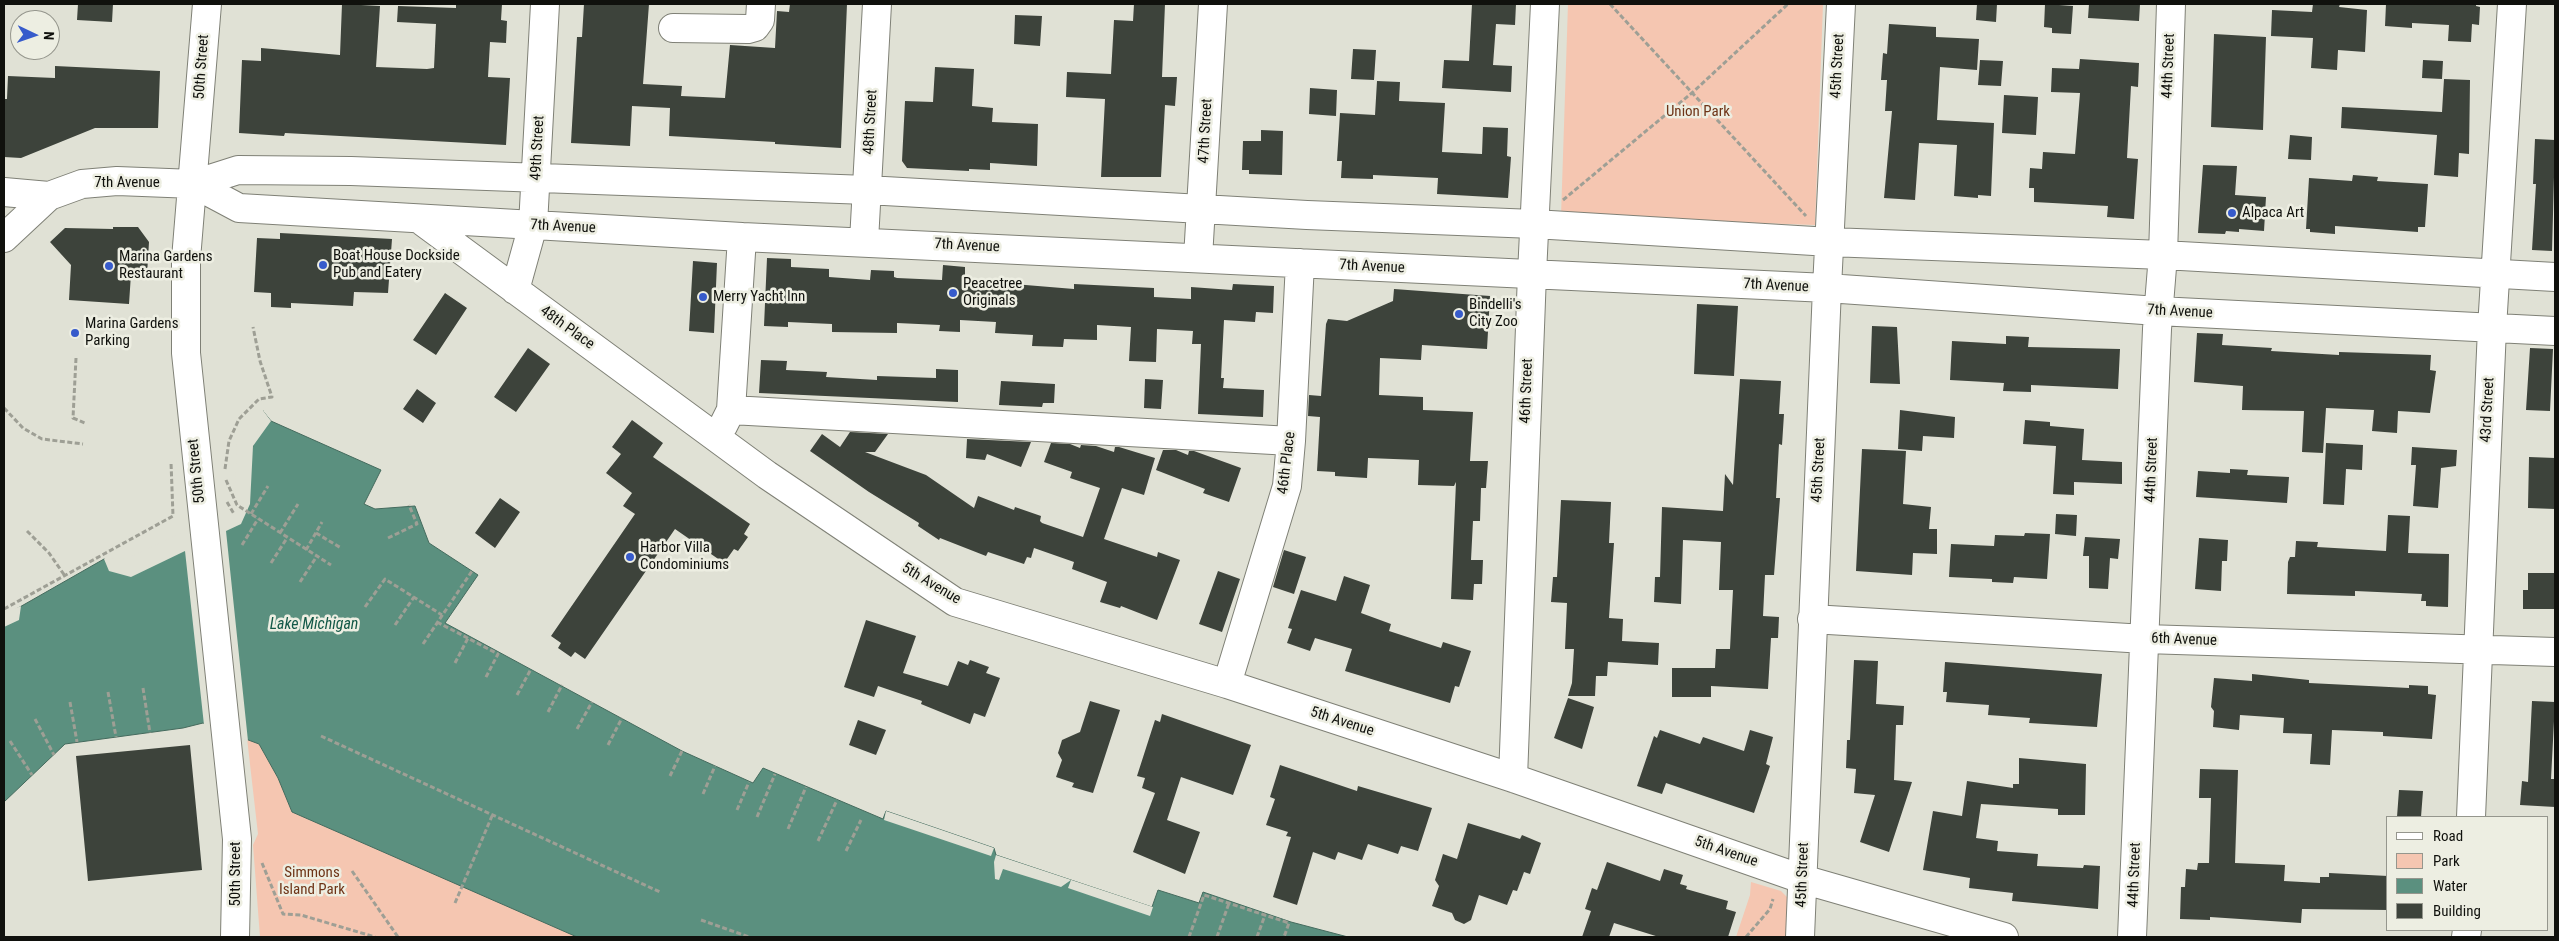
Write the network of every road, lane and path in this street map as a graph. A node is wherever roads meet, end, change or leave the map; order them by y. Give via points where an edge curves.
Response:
1 (207, 4) edge
2 (545, 4) edge
3 (761, 4) edge
4 (877, 4) edge
5 (1213, 4) edge
6 (1545, 4) edge
7 (1610, 4) edge
8 (1788, 4) edge
9 (1841, 4) edge
10 (2171, 4) edge
11 (2512, 4) edge
12 (673, 28) dead end
13 (1693, 92) junction
14 (536, 179) junction
15 (194, 184) junction
16 (867, 190) junction
17 (4, 192) edge
18 (49, 196) junction
19 (1201, 209) junction
20 (419, 219) junction
21 (1812, 222) dead end
22 (1534, 224) junction
23 (533, 226) junction
24 (742, 237) junction
25 (4, 238) edge
26 (864, 241) junction
27 (1830, 242) junction
28 (2163, 255) junction
29 (1198, 258) junction
30 (1300, 263) junction
31 (2495, 273) junction
32 (1532, 274) junction
33 (2555, 276) edge
34 (1827, 288) junction
35 (515, 290) junction
36 (2158, 311) junction
37 (254, 327) dead end
38 (2492, 328) junction
39 (2555, 331) edge
40 (76, 358) dead end
41 (4, 408) edge
42 (731, 410) junction
43 (85, 423) dead end
44 (715, 438) junction
45 (1292, 441) junction
46 (83, 444) dead end
47 (170, 459) dead end
48 (268, 486) dead end
49 (298, 504) dead end
50 (409, 505) dead end
51 (251, 514) junction
52 (258, 519) junction
53 (322, 522) dead end
54 (27, 531) dead end
55 (280, 533) junction
56 (316, 533) junction
57 (287, 538) junction
58 (388, 538) dead end
59 (242, 545) dead end
60 (341, 548) dead end
61 (306, 550) junction
62 (317, 556) junction
63 (271, 563) dead end
64 (331, 565) dead end
65 (472, 571) dead end
66 (65, 576) junction
67 (300, 582) dead end
68 (414, 598) junction
69 (365, 607) dead end
70 (4, 609) edge
71 (442, 615) junction
72 (1812, 618) junction
73 (437, 622) junction
74 (395, 625) dead end
75 (468, 638) junction
76 (2145, 639) junction
77 (423, 644) dead end
78 (2478, 648) junction
79 (2555, 652) edge
80 (455, 663) dead end
81 (531, 669) dead end
82 (485, 679) dead end
83 (1227, 684) junction
84 (562, 685) dead end
85 (143, 688) dead end
86 (108, 692) dead end
87 (517, 695) dead end
88 (70, 702) dead end
89 (592, 702) dead end
90 (548, 712) dead end
91 (622, 718) dead end
92 (35, 719) dead end
93 (577, 729) dead end
94 (150, 733) dead end
95 (321, 736) dead end
96 (116, 737) dead end
97 (10, 741) dead end
98 (78, 742) dead end
99 (608, 745) dead end
100 (682, 751) dead end
101 (54, 755) dead end
102 (715, 766) dead end
103 (775, 774) dead end
104 (32, 775) dead end
105 (670, 776) dead end
106 (1513, 778) junction
107 (749, 782) dead end
108 (806, 787) dead end
109 (703, 794) dead end
110 (837, 800) dead end
111 (737, 810) dead end
112 (492, 816) junction
113 (2471, 816) edge
114 (757, 817) dead end
115 (860, 820) dead end
116 (788, 829) dead end
117 (818, 840) dead end
118 (846, 851) dead end
119 (259, 854) dead end
120 (352, 871) dead end
121 (1802, 879) junction
122 (660, 892) dead end
123 (1773, 899) dead end
124 (455, 902) dead end
125 (1229, 903) junction
126 (1265, 915) junction
127 (702, 920) dead end
128 (235, 937) edge
129 (375, 937) edge
130 (398, 937) edge
131 (749, 937) edge
132 (1189, 937) edge
133 (1217, 937) edge
134 (1257, 937) edge
135 (1284, 937) edge
136 (1746, 937) edge
137 (1800, 937) edge
138 (2004, 937) edge
139 (2132, 937) edge

1 - 15 street, 50th Street
2 - 14 street, 49th Street
3 - 12 street via 760,20 755,27 748,29
4 - 16 street, 48th Street
5 - 19 street, 47th Street
6 - 22 street, 46th Street
7 - 13 path
8 - 13 path
9 - 27 street, 45th Street
10 - 28 street, 44th Street
11 - 31 street, 43rd Street
13 - 21 path
13 - 22 path
14 - 15 street, 7th Avenue via 238,170
14 - 16 street, 7th Avenue
14 - 23 street, 49th Street
15 - 18 street, 7th Avenue via 117,181 82,184
15 - 20 street, 7th Avenue via 239,208
15 - 128 street, 50th Street via 186,259 186,353 237,839
16 - 19 street, 7th Avenue
16 - 26 street, 48th Street
17 - 18 street, 7th Avenue
18 - 25 street
19 - 22 street, 7th Avenue
19 - 29 street, 47th Street
20 - 23 street, 7th Avenue
20 - 35 street, 48th Place
22 - 27 street, 7th Avenue
22 - 32 street, 46th Street
23 - 24 street, 7th Avenue
23 - 35 street, 49th Street
24 - 26 street, 7th Avenue
24 - 42 street
26 - 29 street, 7th Avenue
27 - 28 street, 7th Avenue
27 - 34 street, 45th Street
28 - 31 street, 7th Avenue
28 - 36 street, 44th Street
29 - 30 street, 7th Avenue
30 - 32 street, 7th Avenue
30 - 45 street, 46th Place
31 - 33 street, 7th Avenue
31 - 38 street, 43rd Street
32 - 34 street, 7th Avenue
32 - 106 street, 46th Street
34 - 36 street, 7th Avenue
34 - 72 street, 45th Street
35 - 44 street, 48th Place
36 - 38 street, 7th Avenue
36 - 76 street, 44th Street
37 - 51 path via 260,361 272,397 258,399 239,419 229,442 225,470 231,495 237,505
38 - 39 street, 7th Avenue
38 - 78 street, 43rd Street
40 - 43 path via 73,418
41 - 46 path via 23,428 42,439
42 - 44 street
42 - 45 street
44 - 83 street, 5th Avenue via 955,602
45 - 83 street, 46th Place via 1287,486
47 - 66 path via 173,516
48 - 51 path
49 - 55 path
50 - 58 path via 417,524
51 - 52 path
52 - 55 path
52 - 59 path
53 - 56 path
54 - 66 path via 49,553
55 - 57 path
56 - 60 path
56 - 61 path
57 - 61 path
57 - 63 path
61 - 62 path
62 - 64 path
62 - 67 path
65 - 71 path
66 - 70 path
68 - 69 path via 385,579
68 - 71 path
68 - 74 path
71 - 73 path
72 - 76 street, 6th Avenue
72 - 121 street, 45th Street
73 - 75 path
73 - 77 path
75 - 80 path
75 - 82 path via 498,654
76 - 78 street, 6th Avenue
76 - 139 street, 44th Street
78 - 79 street, 6th Avenue
78 - 113 street, 43rd Street
81 - 87 path
83 - 106 street, 5th Avenue
84 - 90 path
85 - 94 path
86 - 96 path
88 - 98 path
89 - 93 path
91 - 99 path
92 - 101 path
95 - 112 path
97 - 104 path
100 - 105 path
102 - 109 path
103 - 114 path
106 - 121 street, 5th Avenue
107 - 111 path
108 - 116 path
110 - 117 path
112 - 122 path
112 - 124 path
115 - 118 path
119 - 129 path via 283,914 301,915
120 - 130 path
121 - 137 street, 45th Street
121 - 138 street, 5th Avenue
123 - 136 path via 1770,909
125 - 126 path
125 - 132 path via 1204,895
125 - 133 path
126 - 134 path
126 - 135 path via 1289,923
127 - 131 path

